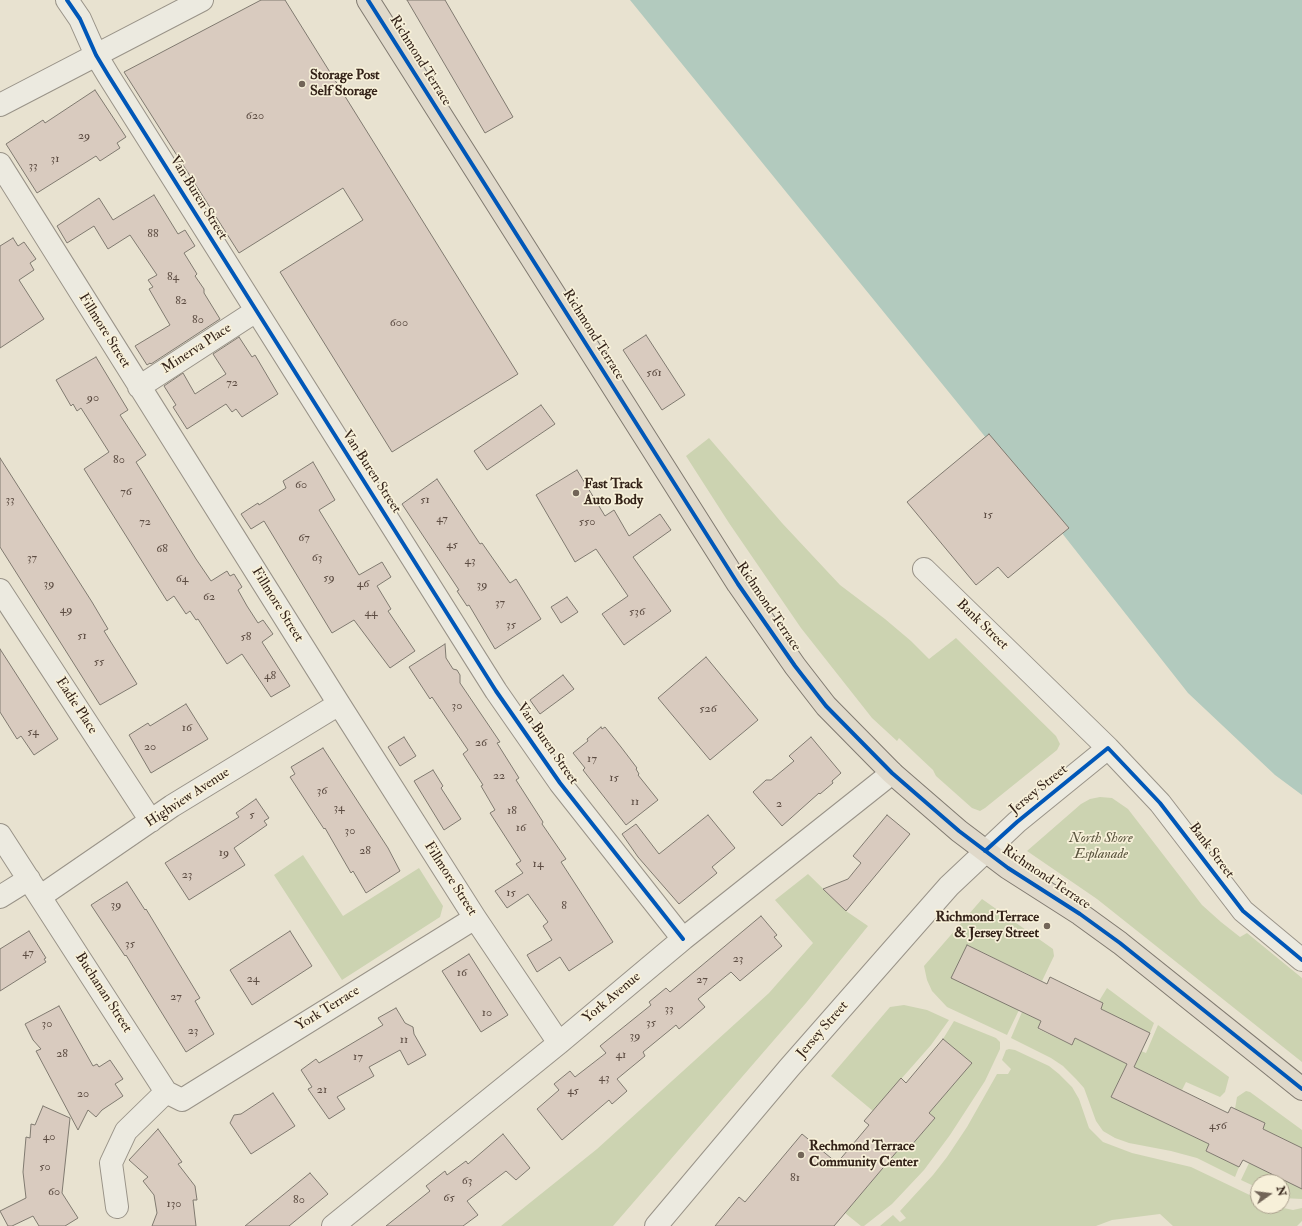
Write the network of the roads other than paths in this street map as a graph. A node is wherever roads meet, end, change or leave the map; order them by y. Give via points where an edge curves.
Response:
1 (67, 0) edge
2 (202, 0) edge
3 (368, 0) edge
4 (96, 55) junction
5 (0, 105) edge
6 (0, 164) edge
7 (256, 311) junction
8 (139, 387) junction
9 (924, 569) dead end
10 (0, 590) edge
11 (338, 704) junction
12 (1108, 748) junction
13 (892, 773) junction
14 (151, 821) junction
15 (0, 835) edge
16 (985, 851) junction
17 (35, 888) junction
18 (0, 897) edge
19 (475, 918) junction
20 (683, 938) junction
21 (1302, 960) edge
22 (559, 1043) junction
23 (1302, 1090) edge
24 (174, 1096) junction
25 (117, 1207) dead end
26 (332, 1226) edge
27 (656, 1226) edge

1 - 4 street, Van Buren Street via 80,19
2 - 4 street
3 - 13 main road, Richmond Terrace via 758,614 826,706
4 - 5 street
4 - 7 street, Van Buren Street
6 - 8 street, Fillmore Street
7 - 8 street, Minerva Place
7 - 20 street, Van Buren Street via 496,691 560,783 628,872
8 - 11 street, Fillmore Street
9 - 12 street, Bank Street
10 - 14 street, Eadie Place
11 - 14 street, Highview Avenue
11 - 19 street, Fillmore Street
12 - 16 street, Jersey Street
12 - 21 street, Bank Street via 1160,803 1243,911
13 - 16 main road, Richmond Terrace
13 - 20 street, York Avenue
14 - 17 street, Highview Avenue
15 - 17 street, Buchanan Street
16 - 23 main road, Richmond Terrace via 1120,943
16 - 27 street, Jersey Street via 949,886
17 - 18 street, Highview Avenue
17 - 24 street, Buchanan Street
19 - 22 street, Fillmore Street
19 - 24 street, York Terrace
20 - 22 street, York Avenue
22 - 26 street, York Avenue
24 - 25 street, York Terrace via 126,1131 111,1164

